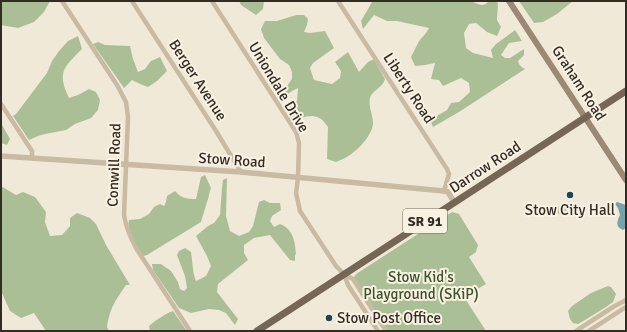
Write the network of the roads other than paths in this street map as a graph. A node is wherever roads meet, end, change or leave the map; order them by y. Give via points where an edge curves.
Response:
1 (62, 1) edge
2 (132, 1) edge
3 (212, 1) edge
4 (338, 1) edge
5 (509, 1) edge
6 (626, 91) edge
7 (1, 104) edge
8 (585, 118) junction
9 (1, 156) edge
10 (32, 158) junction
11 (126, 164) junction
12 (242, 172) junction
13 (298, 178) junction
14 (626, 180) edge
15 (444, 191) junction
16 (454, 202) junction
17 (344, 274) junction
18 (626, 300) edge
19 (626, 307) edge
20 (190, 331) edge
21 (257, 331) edge
22 (378, 331) edge
23 (386, 331) edge
24 (576, 331) edge
25 (588, 331) edge

1 - 11 street, Conwill Road via 126,102
2 - 12 street, Berger Avenue
3 - 13 street, Uniondale Drive via 296,132 299,143
4 - 15 street, Liberty Road via 448,169
5 - 8 main road, Graham Road
6 - 8 main road, Darrow Road / SR 91
7 - 10 street via 32,151
8 - 14 main road, Graham Road
8 - 16 main road, Darrow Road / SR 91
9 - 10 street, Stow Road
10 - 11 street, Stow Road
11 - 12 street, Stow Road
11 - 20 street, Conwill Road via 124,215 127,230
12 - 13 street, Stow Road
13 - 15 street, Stow Road
13 - 17 street, Uniondale Drive via 296,193 300,211
15 - 16 street via 448,192
16 - 17 main road, Darrow Road / SR 91
17 - 21 main road, Darrow Road / SR 91
17 - 22 street via 348,285
17 - 23 street via 353,279
18 - 24 street
19 - 25 street

